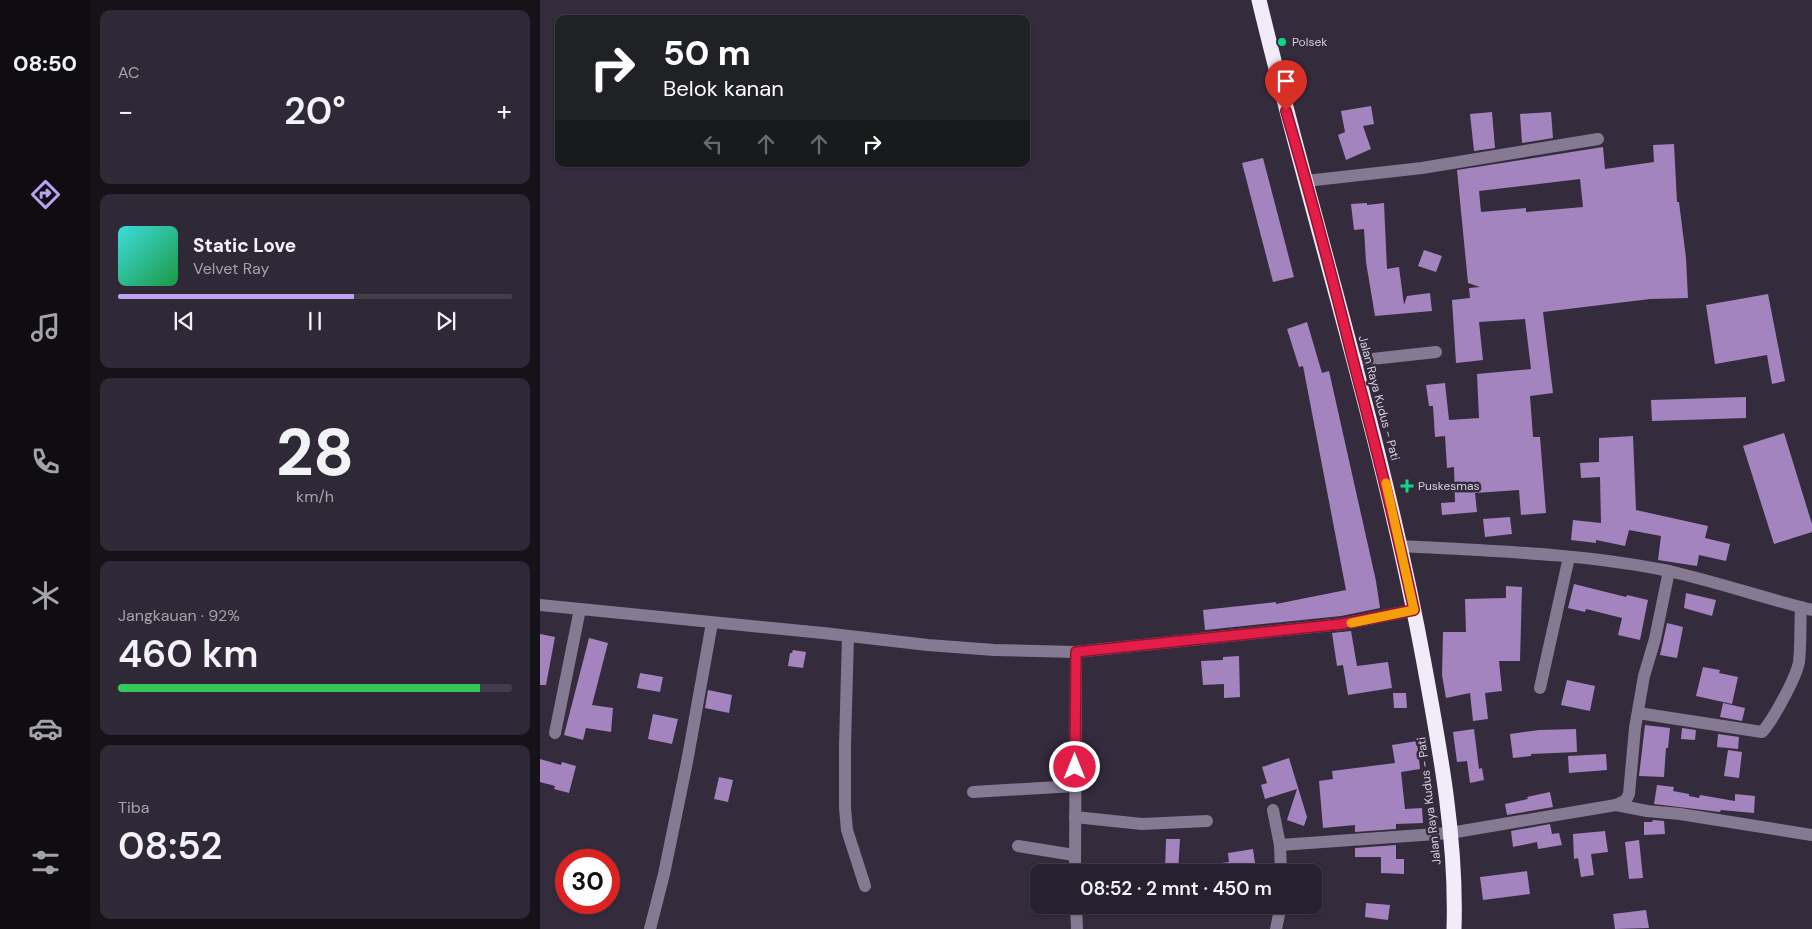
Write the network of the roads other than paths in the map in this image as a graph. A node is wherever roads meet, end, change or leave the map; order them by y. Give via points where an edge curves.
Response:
1 (1259, 0) edge
2 (1598, 139) dead end
3 (1306, 181) junction
4 (1436, 352) dead end
5 (1354, 361) junction
6 (1401, 546) junction
7 (1569, 557) junction
8 (1669, 572) junction
9 (540, 605) edge
10 (1806, 608) edge
11 (580, 609) junction
12 (1414, 610) junction
13 (712, 623) junction
14 (848, 636) junction
15 (1076, 652) junction
16 (1540, 688) dead end
17 (1638, 713) junction
18 (556, 733) dead end
19 (1075, 786) junction
20 (973, 792) dead end
21 (1616, 804) junction
22 (1273, 810) dead end
23 (1075, 817) junction
24 (1207, 821) dead end
25 (1450, 833) junction
26 (1812, 835) edge
27 (1280, 845) junction
28 (1018, 846) dead end
29 (1074, 855) junction
30 (1075, 864) edge
31 (1281, 864) edge
32 (865, 886) dead end
33 (1076, 914) edge
34 (1279, 914) edge
35 (650, 929) edge
36 (1076, 929) edge
37 (1276, 929) edge
38 (1454, 929) edge

1 - 3 highway, Jalan Raya Kudus - Pati
2 - 3 street via 1422,168
3 - 5 highway, Jalan Raya Kudus - Pati
4 - 5 street
5 - 6 highway, Jalan Raya Kudus - Pati
6 - 7 street
6 - 12 highway, Jalan Raya Kudus - Pati
7 - 8 street
7 - 16 street
8 - 10 street
8 - 17 street
9 - 11 street
10 - 17 street via 1798,664 1786,694 1762,732
11 - 13 street
11 - 18 street
12 - 15 street via 1342,624
12 - 25 highway, Jalan Raya Kudus - Pati via 1436,730
13 - 14 street
13 - 35 street via 687,762
14 - 15 street via 994,650
14 - 32 street via 845,808 847,830
15 - 19 street
17 - 21 street via 1629,794 1623,802
19 - 20 street
19 - 23 street
21 - 25 street
21 - 26 street
22 - 27 street
23 - 24 street via 1142,824
23 - 29 street
25 - 27 street
25 - 38 highway, Jalan Raya Kudus - Pati
27 - 31 street
28 - 29 street
29 - 30 street
33 - 36 street
34 - 37 street

